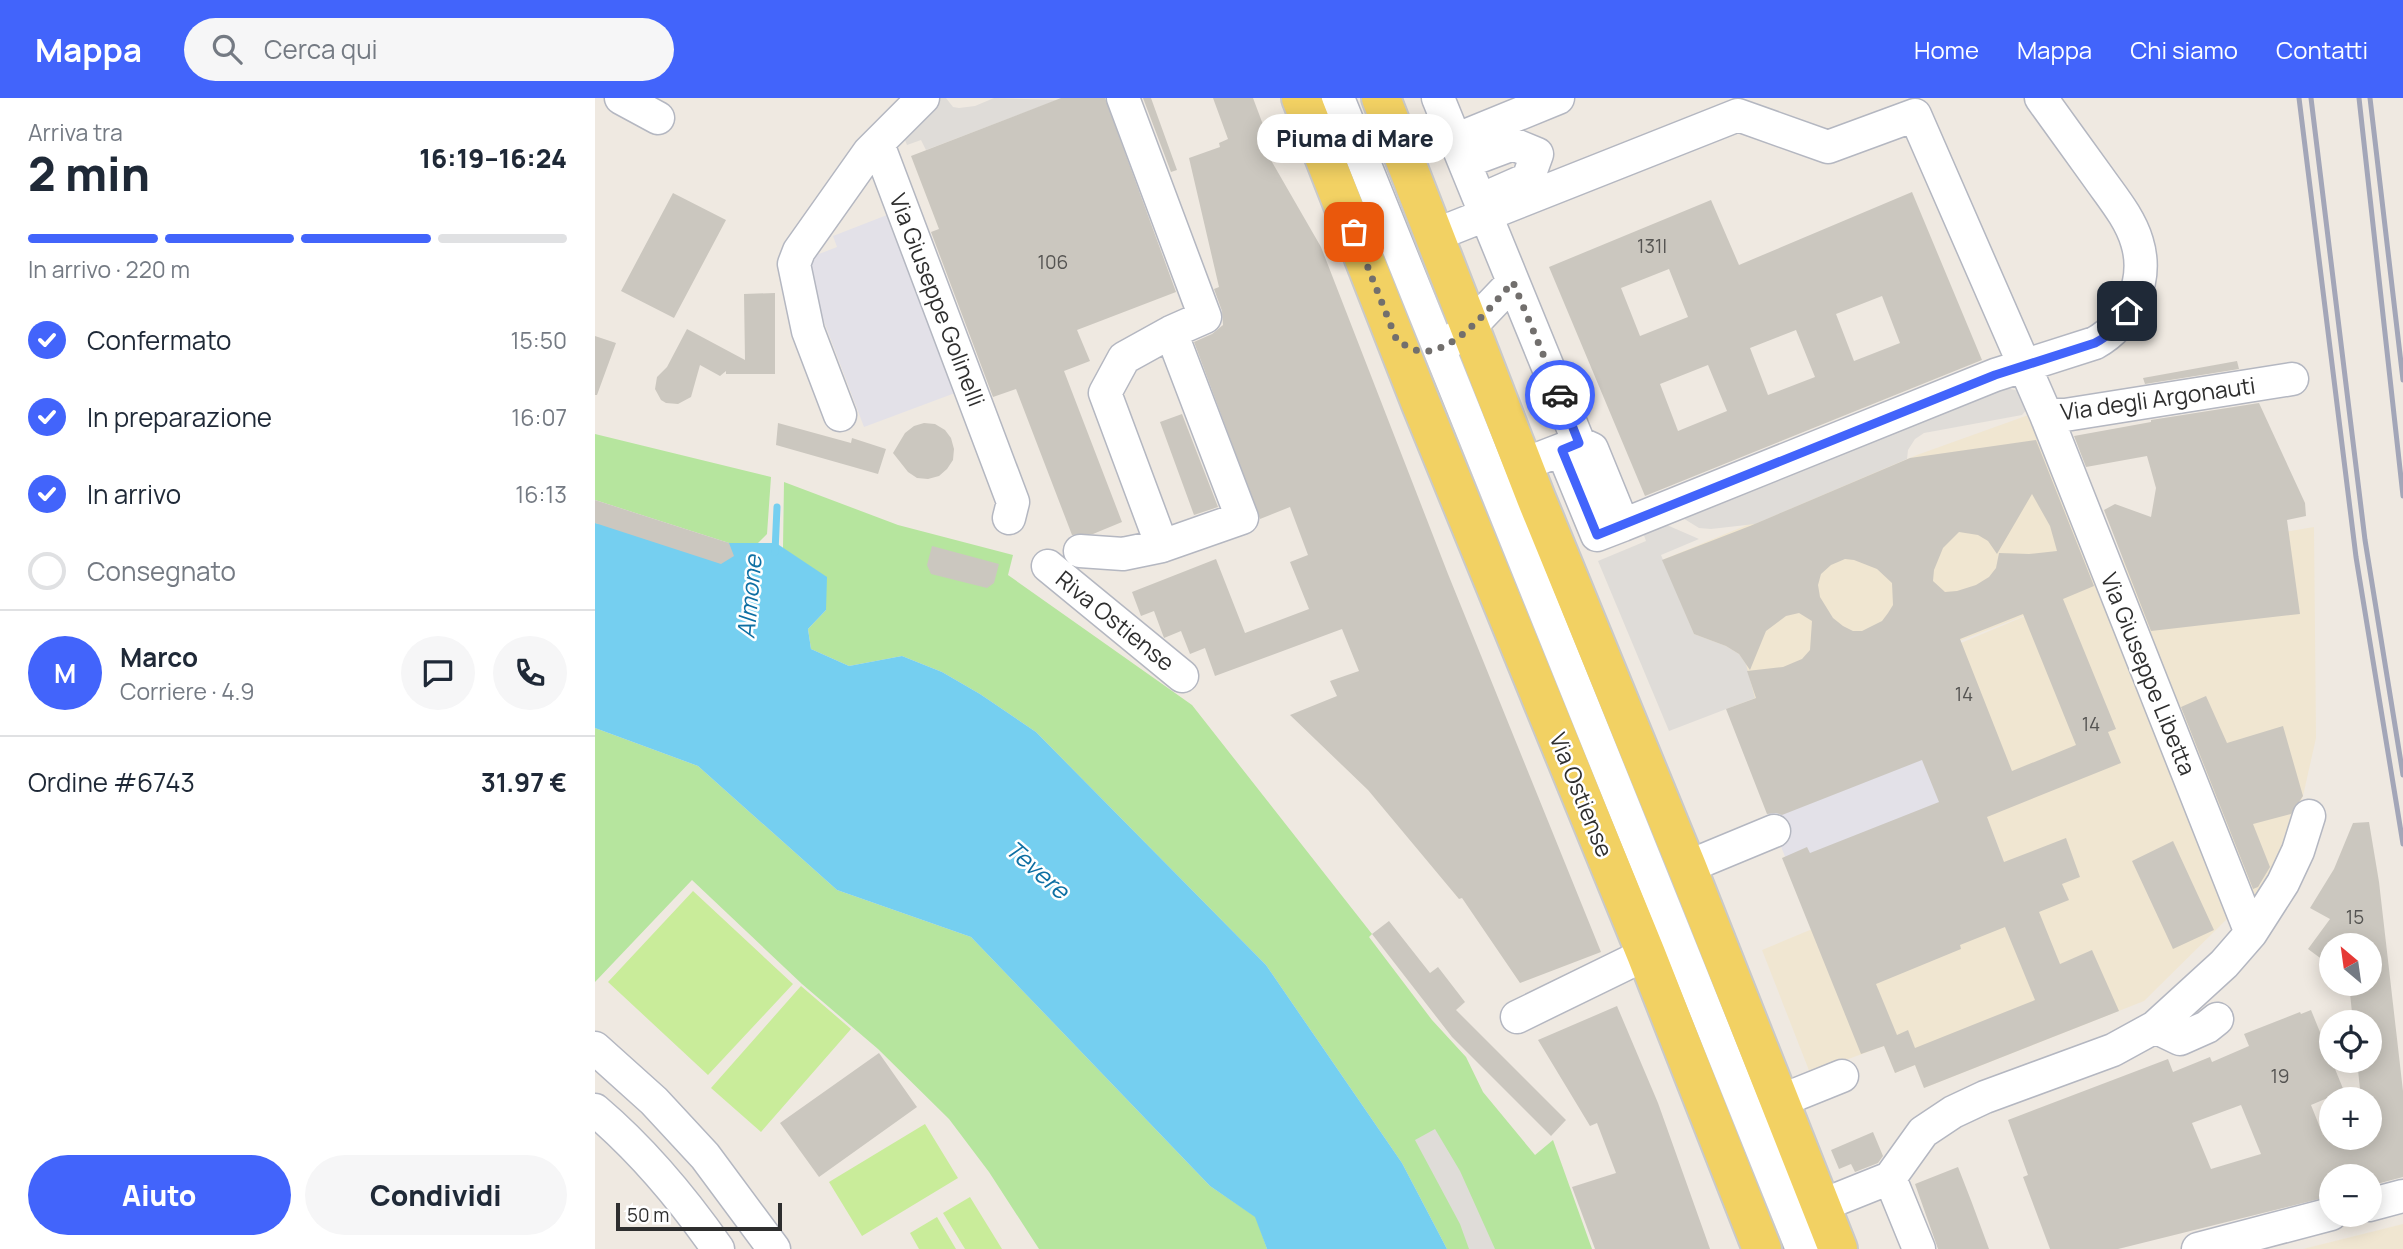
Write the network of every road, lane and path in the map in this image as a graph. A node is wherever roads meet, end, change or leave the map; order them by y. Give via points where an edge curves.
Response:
1 (621, 98) edge
2 (923, 98) edge
3 (1123, 98) edge
4 (1301, 98) edge
5 (1338, 98) edge
6 (1381, 98) edge
7 (1438, 98) edge
8 (1558, 98) edge
9 (2041, 98) edge
10 (658, 118) dead end
11 (878, 144) junction
12 (1460, 151) junction
13 (1483, 207) junction
14 (1436, 235) junction
15 (1513, 282) junction
16 (1470, 327) junction
17 (1171, 332) junction
18 (1397, 341) junction
19 (1439, 348) junction
20 (2023, 366) junction
21 (2292, 379) dead end
22 (840, 415) dead end
23 (2046, 415) junction
24 (1570, 446) junction
25 (1523, 465) junction
26 (1009, 517) dead end
27 (1162, 546) junction
28 (1519, 548) junction
29 (1080, 551) dead end
30 (1048, 566) dead end
31 (1182, 676) dead end
32 (2309, 816) dead end
33 (1767, 834) dead end
34 (1687, 867) junction
35 (2251, 933) junction
36 (1646, 954) junction
37 (1517, 1017) dead end
38 (2217, 1019) dead end
39 (2155, 1027) junction
40 (595, 1048) edge
41 (1842, 1076) dead end
42 (1780, 1101) junction
43 (595, 1110) edge
44 (1890, 1178) junction
45 (2403, 1196) edge
46 (2382, 1202) edge
47 (1821, 1206) junction
48 (2319, 1217) edge
49 (718, 1249) edge
50 (774, 1249) edge
51 (1762, 1249) edge
52 (1802, 1249) edge
53 (1838, 1249) edge
54 (1919, 1249) edge
55 (2198, 1249) edge

1 - 10 street
2 - 11 street
3 - 17 street via 1205,317
4 - 18 main road, Via Ostiense
5 - 19 street, Via Ostiense
6 - 14 main road, Via Ostiense
7 - 12 street
8 - 12 street
9 - 20 street via 2132,228 2140,277 2134,299 2109,335
11 - 22 street via 794,264 808,331
11 - 26 street, Via Giuseppe Golinelli via 1013,502
12 - 13 street
12 - 13 street via 1513,144 1537,153 1528,179
13 - 14 street
13 - 15 street
13 - 20 street, Via degli Argonauti via 1738,115 1828,147 1915,115
14 - 16 main road, Via Ostiense
15 - 16 street
15 - 24 street
16 - 19 street
16 - 25 main road, Via Ostiense
17 - 27 street via 1124,358 1105,393
17 - 27 street via 1242,518
18 - 19 street via 1419,351
18 - 28 main road, Via Ostiense
19 - 28 street, Via Ostiense
20 - 23 street, Via degli Argonauti
20 - 24 street via 1623,525 1592,449
21 - 23 street, Via degli Argonauti
23 - 35 street, Via Giuseppe Libetta
24 - 25 street
25 - 28 main road, Via Ostiense
27 - 29 street via 1123,554
28 - 34 main road, Via Ostiense
28 - 36 main road, Via Ostiense
28 - 52 street, Via Ostiense
30 - 31 street, Riva Ostiense
32 - 35 street via 2283,883
33 - 34 street
34 - 42 main road, Via Ostiense
35 - 39 street
36 - 37 street
36 - 51 main road, Via Ostiense
38 - 39 street via 2180,1040
39 - 44 street via 2113,1050 1985,1097 1942,1118 1919,1138
40 - 50 street via 654,1101 705,1156
41 - 42 street
42 - 47 main road, Via Ostiense
43 - 49 street via 666,1184
44 - 47 street
44 - 54 street
45 - 46 street
47 - 53 main road, Via Ostiense
48 - 55 street

